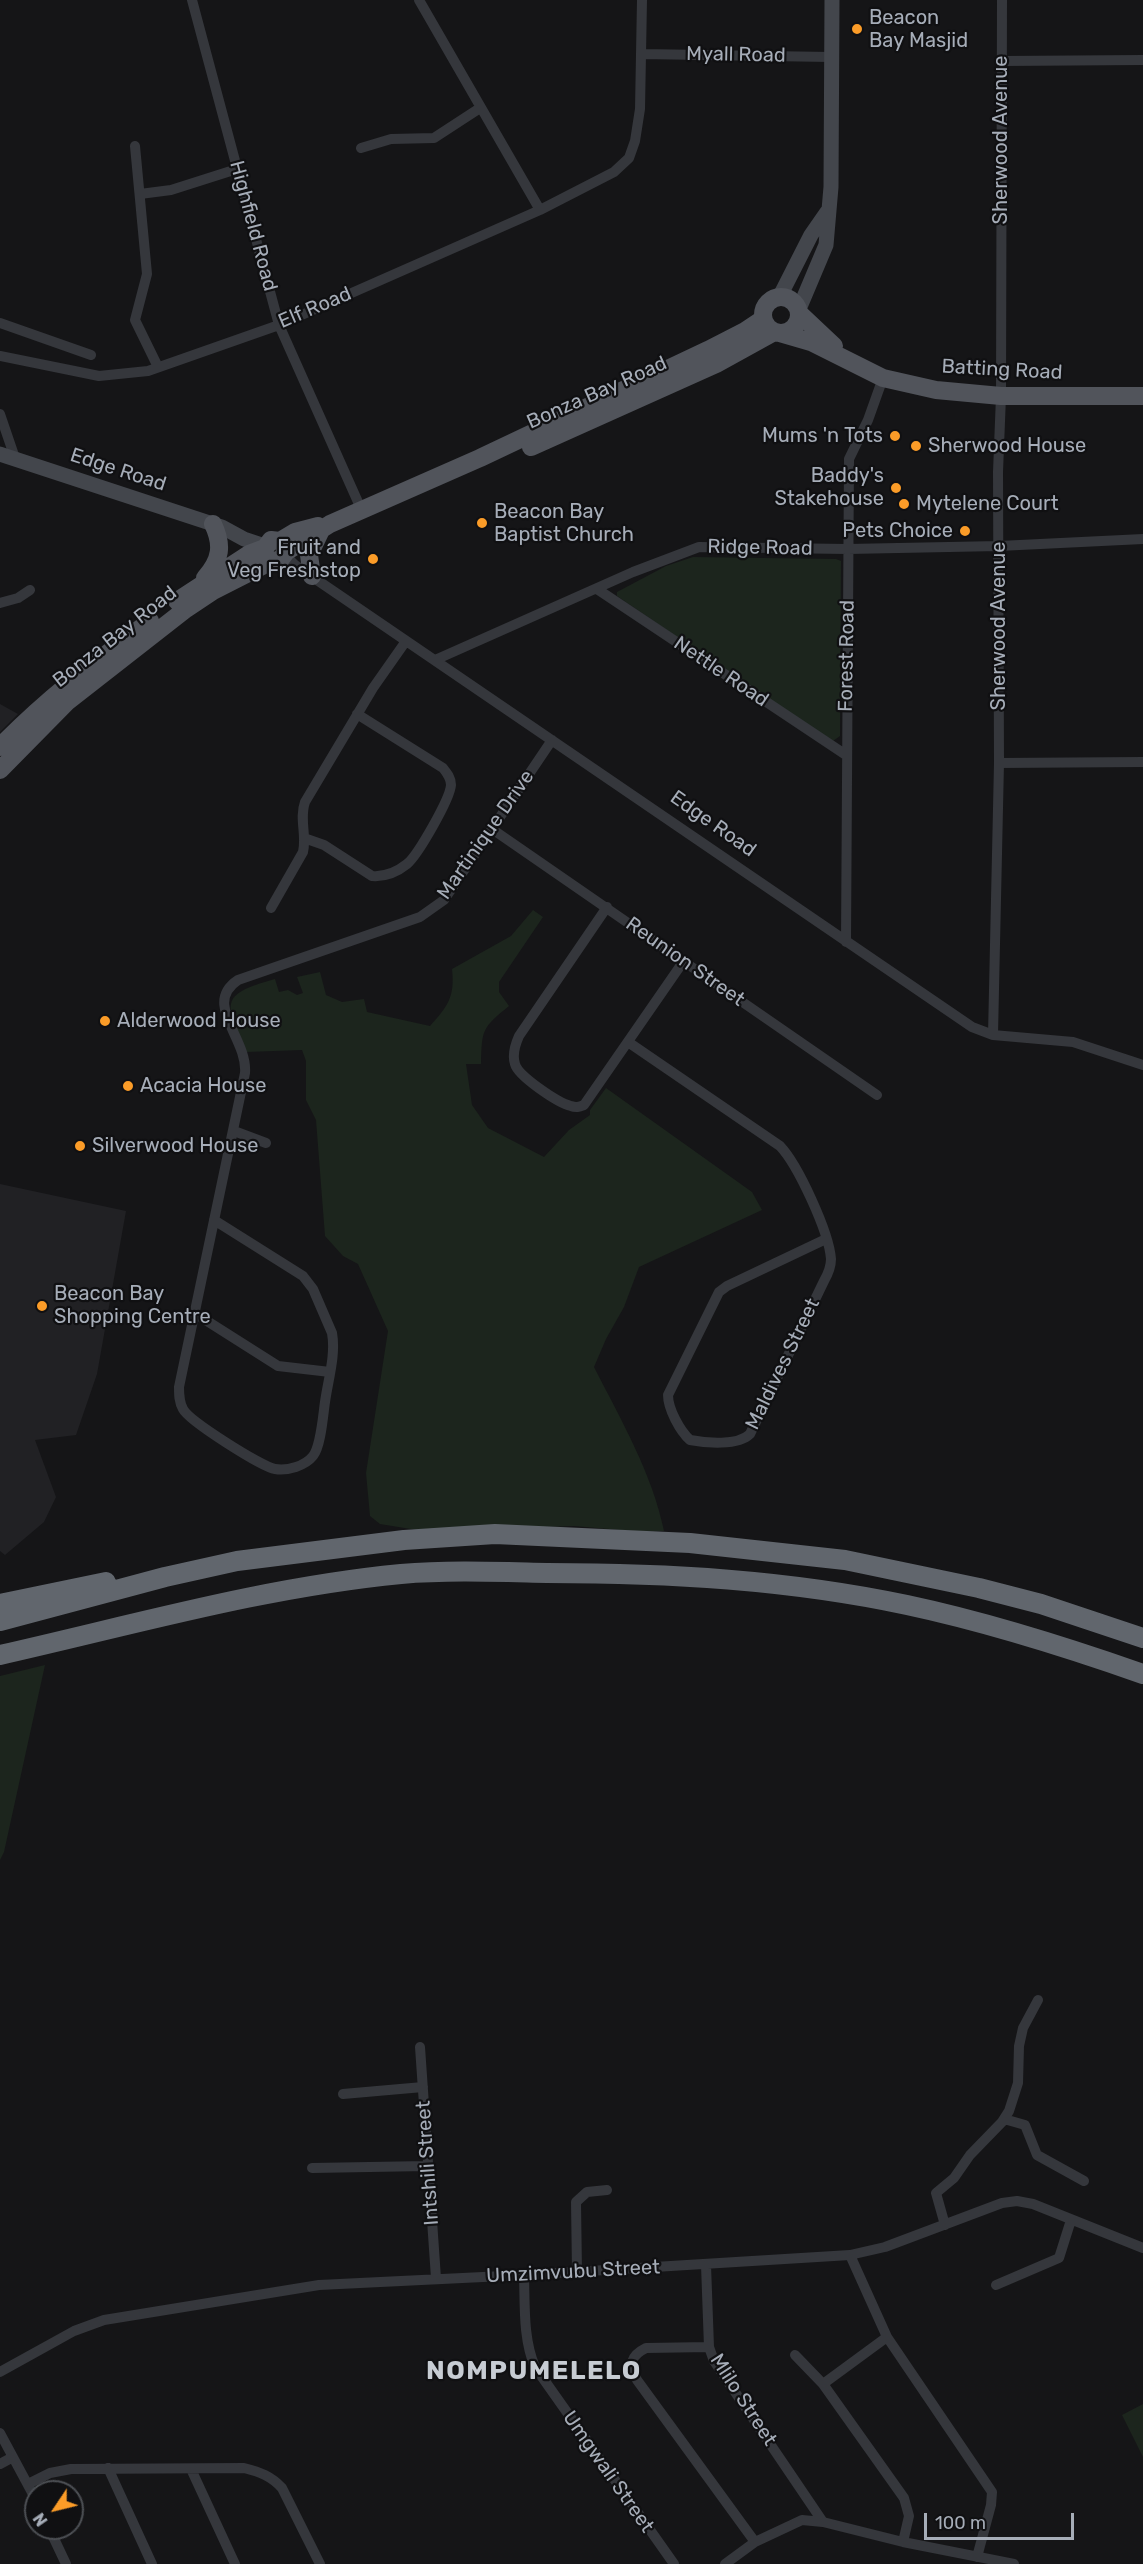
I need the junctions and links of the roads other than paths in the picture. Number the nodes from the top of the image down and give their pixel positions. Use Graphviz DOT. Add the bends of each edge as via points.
graph roads {
  1 [pos="192,0"];
  2 [pos="419,0"];
  3 [pos="642,0"];
  4 [pos="832,0"];
  5 [pos="1002,0"];
  6 [pos="641,54"];
  7 [pos="831,57"];
  8 [pos="1143,60"];
  9 [pos="1002,61"];
  10 [pos="480,108"];
  11 [pos="135,146"];
  12 [pos="361,148"];
  13 [pos="237,169"];
  14 [pos="140,194"];
  15 [pos="540,210"];
  16 [pos="827,212"];
  17 [pos="780,296"];
  18 [pos="799,311"];
  19 [pos="0,323"];
  20 [pos="279,325"];
  21 [pos="772,328"];
  22 [pos="91,355"];
  23 [pos="0,356"];
  24 [pos="158,367"];
  25 [pos="862,367"];
  26 [pos="883,378"];
  27 [pos="1000,396"];
  28 [pos="1143,396"];
  29 [pos="0,414"];
  30 [pos="0,454"];
  31 [pos="15,458"];
  32 [pos="362,511"];
  33 [pos="217,525"];
  34 [pos="326,527"];
  35 [pos="1143,539"];
  36 [pos="999,546"];
  37 [pos="275,549"];
  38 [pos="848,549"];
  39 [pos="312,576"];
  40 [pos="200,584"];
  41 [pos="597,589"];
  42 [pos="30,590"];
  43 [pos="0,603"];
  44 [pos="406,640"];
  45 [pos="435,660"];
  46 [pos="357,714"];
  47 [pos="552,740"];
  48 [pos="0,747"];
  49 [pos="846,755"];
  50 [pos="1143,762"];
  51 [pos="999,763"];
  52 [pos="0,770"];
  53 [pos="492,829"];
  54 [pos="304,838"];
  55 [pos="271,908"];
  56 [pos="607,908"];
  57 [pos="846,942"];
  58 [pos="683,962"];
  59 [pos="993,1035"];
  60 [pos="628,1042"];
  61 [pos="1143,1065"];
  62 [pos="877,1095"];
  63 [pos="234,1131"];
  64 [pos="266,1143"];
  65 [pos="214,1220"];
  66 [pos="826,1239"];
  67 [pos="196,1314"];
  68 [pos="330,1372"];
  69 [pos="165,1577"];
  70 [pos="0,1604"];
  71 [pos="0,1621"];
  72 [pos="1143,1638"];
  73 [pos="0,1655"];
  74 [pos="1143,1674"];
  75 [pos="1038,2000"];
  76 [pos="420,2047"];
  77 [pos="423,2087"];
  78 [pos="343,2094"];
  79 [pos="1004,2119"];
  80 [pos="427,2166"];
  81 [pos="312,2168"];
  82 [pos="1084,2181"];
  83 [pos="607,2190"];
  84 [pos="1071,2220"];
  85 [pos="945,2224"];
  86 [pos="1143,2248"];
  87 [pos="850,2255"];
  88 [pos="706,2265"];
  89 [pos="577,2272"];
  90 [pos="524,2275"];
  91 [pos="436,2278"];
  92 [pos="996,2285"];
  93 [pos="887,2337"];
  94 [pos="709,2347"];
  95 [pos="795,2355"];
  96 [pos="0,2372"];
  97 [pos="823,2384"];
  98 [pos="0,2433"];
  99 [pos="13,2457"];
  100 [pos="0,2464"];
  101 [pos="108,2468"];
  102 [pos="191,2469"];
  103 [pos="26,2480"];
  104 [pos="36,2480"];
  105 [pos="823,2522"];
  106 [pos="55,2540"];
  107 [pos="755,2542"];
  108 [pos="903,2542"];
  109 [pos="977,2557"];
  110 [pos="66,2564"];
  111 [pos="152,2564"];
  112 [pos="235,2564"];
  113 [pos="320,2564"];
  114 [pos="674,2564"];
  115 [pos="725,2564"];
  116 [pos="1014,2564"];
  1 -- 13 [label="street, Highfield Road"];
  2 -- 10 [label="street"];
  3 -- 6 [label="street"];
  4 -- 7 [label="street"];
  5 -- 9 [label="street, Sherwood Avenue"];
  6 -- 7 [label="street, Myall Road"];
  6 -- 15 [label="street, Elf Road" via="640,109 630,158 614,172"];
  7 -- 16 [label="street" via="831,187"];
  8 -- 9 [label="street"];
  9 -- 27 [label="street, Sherwood Avenue"];
  10 -- 12 [label="street" via="434,138 391,139"];
  10 -- 15 [label="street"];
  11 -- 14 [label="street"];
  13 -- 14 [label="street" via="171,190"];
  13 -- 20 [label="street, Highfield Road"];
  14 -- 24 [label="street" via="147,274 135,320"];
  15 -- 20 [label="street, Elf Road"];
  16 -- 17 [label="street"];
  16 -- 18 [label="street" via="826,245"];
  17 -- 18 [label="main road" via="791,299"];
  17 -- 21 [label="main road" via="764,306"];
  18 -- 21 [label="main road" via="799,320 792,330"];
  18 -- 25 [label="main road, Batting Road" via="826,340"];
  19 -- 22 [label="street"];
  20 -- 24 [label="street, Elf Road"];
  20 -- 32 [label="street, Highfield Road"];
  21 -- 25 [label="main road, Batting Road"];
  21 -- 32 [label="main road, Bonza Bay Road" via="727,341"];
  23 -- 24 [label="street, Elf Road" via="99,376"];
  25 -- 26 [label="main road, Batting Road"];
  26 -- 27 [label="main road, Batting Road" via="936,390"];
  26 -- 38 [label="street, Forest Road" via="849,459"];
  27 -- 28 [label="main road, Batting Road"];
  27 -- 36 [label="street, Sherwood Avenue"];
  29 -- 31 [label="street"];
  30 -- 31 [label="street, Edge Road"];
  31 -- 33 [label="street, Edge Road"];
  32 -- 34 [label="main road, Bonza Bay Road"];
  33 -- 37 [label="street, Edge Road"];
  33 -- 40 [label="main road" via="220,550 212,571"];
  34 -- 37 [label="main road, Bonza Bay Road" via="295,532"];
  34 -- 39 [label="main road" via="309,555"];
  35 -- 36 [label="street, Ridge Road"];
  36 -- 38 [label="street, Ridge Road"];
  36 -- 51 [label="street, Sherwood Avenue"];
  37 -- 39 [label="street, Edge Road"];
  37 -- 40 [label="main road, Bonza Bay Road" via="249,554"];
  37 -- 52 [label="main road, Bonza Bay Road" via="186,609 68,702"];
  38 -- 41 [label="street, Ridge Road" via="699,547"];
  38 -- 49 [label="street, Forest Road"];
  39 -- 44 [label="street, Edge Road"];
  40 -- 48 [label="main road, Bonza Bay Road" via="68,683"];
  41 -- 45 [label="street, Ridge Road"];
  41 -- 49 [label="street, Nettle Road"];
  42 -- 43 [label="street"];
  44 -- 45 [label="street, Edge Road"];
  44 -- 46 [label="street"];
  45 -- 47 [label="street, Edge Road"];
  46 -- 54 [label="street" via="305,802"];
  46 -- 54 [label="street" via="443,768 451,784 447,800 412,860 380,877"];
  47 -- 53 [label="street, Martinique Drive"];
  47 -- 57 [label="street, Edge Road"];
  49 -- 57 [label="street, Forest Road"];
  50 -- 51 [label="street"];
  51 -- 59 [label="street, Sherwood Avenue"];
  53 -- 56 [label="street, Reunion Street"];
  53 -- 63 [label="street, Martinique Drive" via="444,900 426,914 238,980 228,990 225,1014 246,1061"];
  54 -- 55 [label="street" via="300,859"];
  56 -- 58 [label="street, Reunion Street"];
  56 -- 60 [label="street" via="523,1029 516,1042 514,1061 520,1073 543,1090 564,1104 580,1107"];
  57 -- 59 [label="street, Edge Road" via="972,1027"];
  58 -- 60 [label="street"];
  58 -- 62 [label="street, Reunion Street"];
  59 -- 61 [label="street, Edge Road" via="1073,1042"];
  60 -- 66 [label="street, Maldives Street" via="780,1146 796,1168"];
  63 -- 64 [label="street"];
  63 -- 65 [label="street, Martinique Drive"];
  65 -- 67 [label="street, Martinique Drive"];
  65 -- 68 [label="street, Martinique Drive" via="309,1282 332,1333"];
  66 -- 66 [label="street, Maldives Street" via="831,1259 828,1272 750,1434 736,1441 690,1440 668,1395 719,1292"];
  67 -- 68 [label="street" via="278,1366"];
  67 -- 68 [label="street, Martinique Drive" via="179,1387 182,1409 267,1467 292,1468 314,1455"];
  69 -- 70 [label="highway" via="116,1580"];
  69 -- 71 [label="highway"];
  69 -- 72 [label="highway" via="249,1559 416,1539 495,1534 690,1543 845,1560 905,1571 1041,1604"];
  73 -- 74 [label="highway" via="236,1599 327,1584 403,1574 602,1573 721,1578 907,1605 1035,1638"];
  75 -- 79 [label="street" via="1023,2028 1018,2084"];
  76 -- 77 [label="street, Intshili Street"];
  77 -- 78 [label="street"];
  77 -- 80 [label="street, Intshili Street"];
  79 -- 82 [label="street" via="1028,2128 1039,2157"];
  79 -- 85 [label="street" via="954,2178 936,2193"];
  80 -- 81 [label="street"];
  80 -- 91 [label="street, Intshili Street"];
  83 -- 89 [label="street" via="587,2192 576,2202"];
  84 -- 85 [label="street, Umzimvubu Street" via="1017,2201"];
  84 -- 86 [label="street, Umzimvubu Street"];
  84 -- 92 [label="street" via="1059,2258"];
  85 -- 87 [label="street, Umzimvubu Street" via="885,2247"];
  87 -- 88 [label="street, Umzimvubu Street"];
  87 -- 93 [label="street"];
  88 -- 89 [label="street, Umzimvubu Street"];
  88 -- 94 [label="street, Mlilo Street"];
  89 -- 90 [label="street, Umzimvubu Street"];
  90 -- 91 [label="street, Umzimvubu Street"];
  90 -- 114 [label="street, Umgwali Street" via="526,2331 535,2367"];
  91 -- 96 [label="street, Umzimvubu Street" via="319,2285 104,2320 74,2331"];
  93 -- 97 [label="street"];
  93 -- 109 [label="street" via="992,2493"];
  94 -- 105 [label="street, Mlilo Street" via="714,2361"];
  94 -- 107 [label="street" via="646,2348 632,2360 631,2370"];
  95 -- 97 [label="street"];
  97 -- 108 [label="street" via="904,2498 909,2516"];
  98 -- 99 [label="street"];
  99 -- 100 [label="street"];
  99 -- 103 [label="street"];
  101 -- 102 [label="street"];
  101 -- 104 [label="street" via="71,2469"];
  101 -- 111 [label="street"];
  102 -- 112 [label="street"];
  102 -- 113 [label="street" via="244,2468 273,2478 282,2488"];
  105 -- 107 [label="street" via="802,2520"];
  105 -- 108 [label="street"];
  106 -- 110 [label="street"];
  107 -- 115 [label="street"];
  108 -- 109 [label="street"];
  109 -- 116 [label="street"];
}
